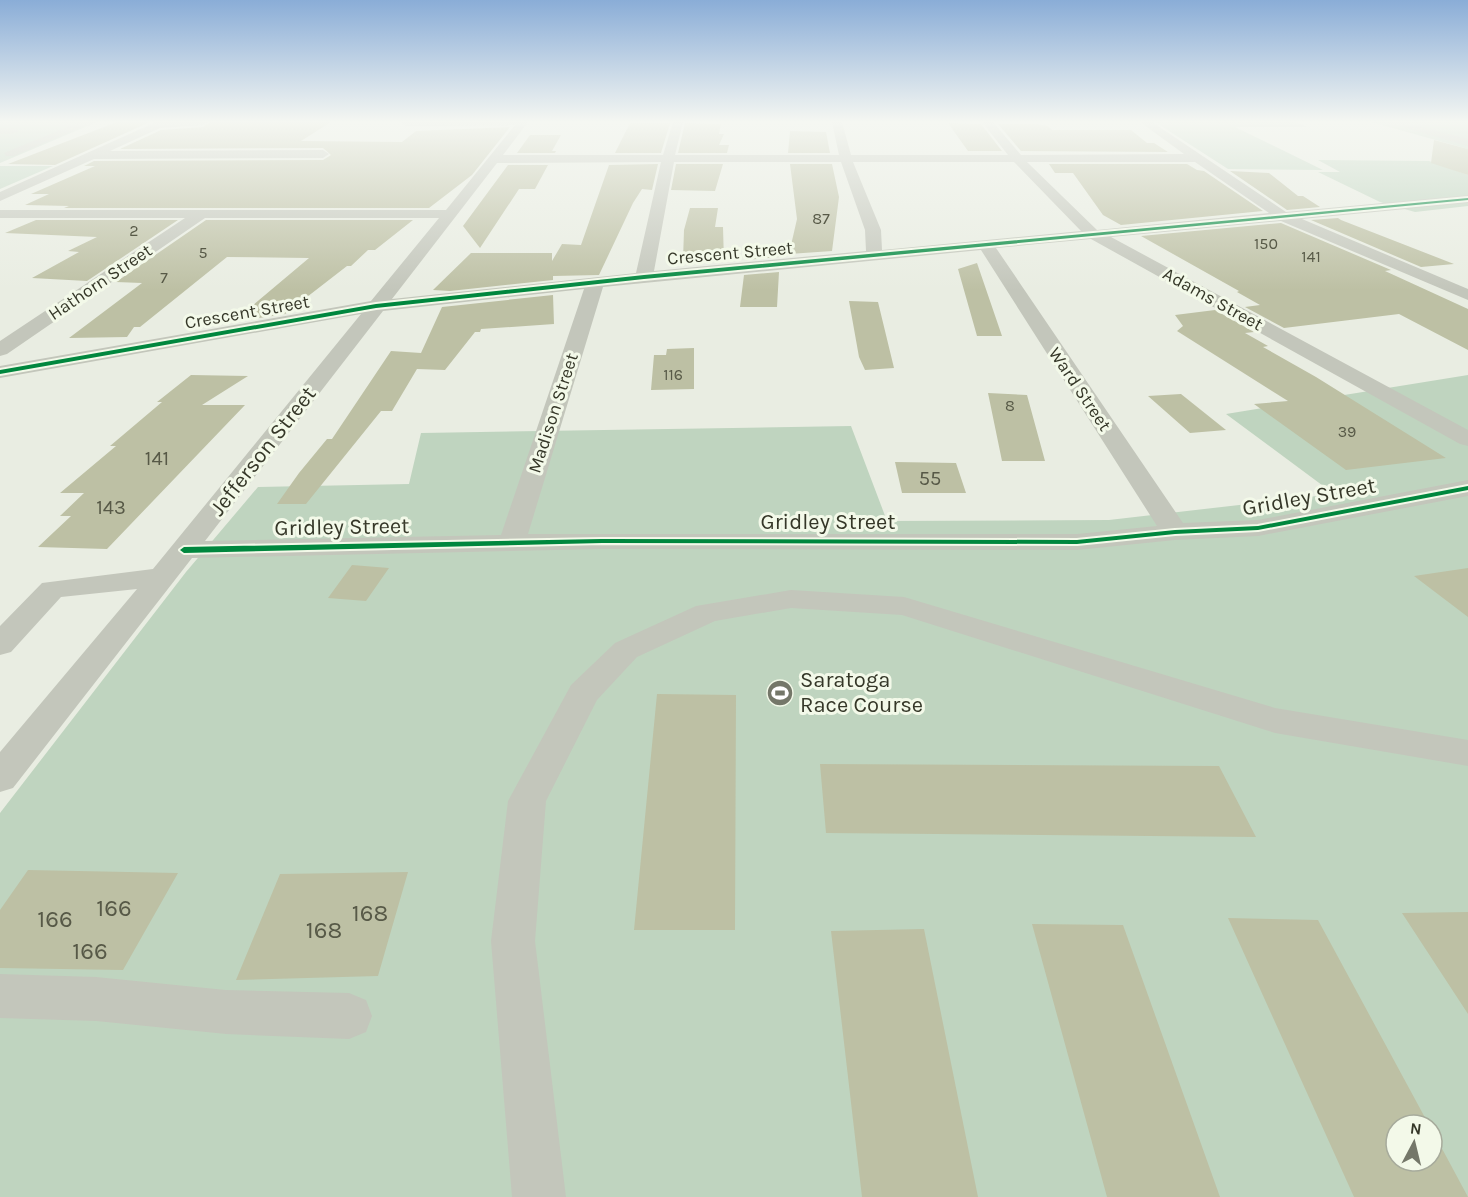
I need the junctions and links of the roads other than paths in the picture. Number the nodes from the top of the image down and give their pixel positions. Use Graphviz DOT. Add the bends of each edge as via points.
graph roads {
  1 [pos="43,178"];
  2 [pos="479,178"];
  3 [pos="664,178"];
  4 [pos="853,178"];
  5 [pos="1035,178"];
  6 [pos="1227,178"];
  7 [pos="0,197"];
  8 [pos="1468,199"];
  9 [pos="1448,201"];
  10 [pos="202,207"];
  11 [pos="1468,207"];
  12 [pos="450,213"];
  13 [pos="0,214"];
  14 [pos="1284,217"];
  15 [pos="1093,234"];
  16 [pos="986,245"];
  17 [pos="874,256"];
  18 [pos="644,278"];
  19 [pos="595,283"];
  20 [pos="1468,295"];
  21 [pos="376,306"];
  22 [pos="0,350"];
  23 [pos="0,372"];
  24 [pos="1468,439"];
  25 [pos="1468,488"];
  26 [pos="1175,532"];
  27 [pos="512,543"];
  28 [pos="184,550"];
  29 [pos="163,577"];
  30 [pos="0,645"];
  31 [pos="1468,753"];
  32 [pos="0,778"];
  33 [pos="0,996"];
  34 [pos="350,1016"];
  35 [pos="538,1197"];
  1 -- 7 [label="street"];
  2 -- 12 [label="street, Jefferson Street"];
  3 -- 18 [label="street"];
  4 -- 17 [label="street" via="873,230"];
  5 -- 15 [label="street, Adams Street"];
  6 -- 14 [label="street"];
  8 -- 9 [label="street, Crescent Street"];
  9 -- 11 [label="street"];
  9 -- 14 [label="street, Crescent Street"];
  10 -- 12 [label="street"];
  10 -- 13 [label="street" via="151,214"];
  10 -- 22 [label="street, Hathorn Street"];
  12 -- 21 [label="street, Jefferson Street"];
  14 -- 15 [label="street, Crescent Street"];
  14 -- 20 [label="street"];
  15 -- 16 [label="street, Crescent Street"];
  15 -- 24 [label="street, Adams Street"];
  16 -- 17 [label="street, Crescent Street"];
  16 -- 26 [label="street, Ward Street"];
  17 -- 18 [label="street, Crescent Street"];
  18 -- 19 [label="street, Crescent Street"];
  19 -- 21 [label="street, Crescent Street"];
  19 -- 27 [label="street, Madison Street"];
  21 -- 23 [label="street, Crescent Street"];
  21 -- 28 [label="street, Jefferson Street"];
  25 -- 26 [label="street, Gridley Street" via="1258,528"];
  26 -- 27 [label="street, Gridley Street" via="1077,542"];
  27 -- 28 [label="street, Gridley Street"];
  28 -- 29 [label="street, Jefferson Street"];
  29 -- 30 [label="street" via="52,589"];
  29 -- 32 [label="street, Jefferson Street"];
  31 -- 35 [label="street" via="1275,720 904,606 791,599 707,613 626,650 583,693 527,801 513,941"];
  33 -- 34 [label="street" via="96,999 226,1012"];
}
